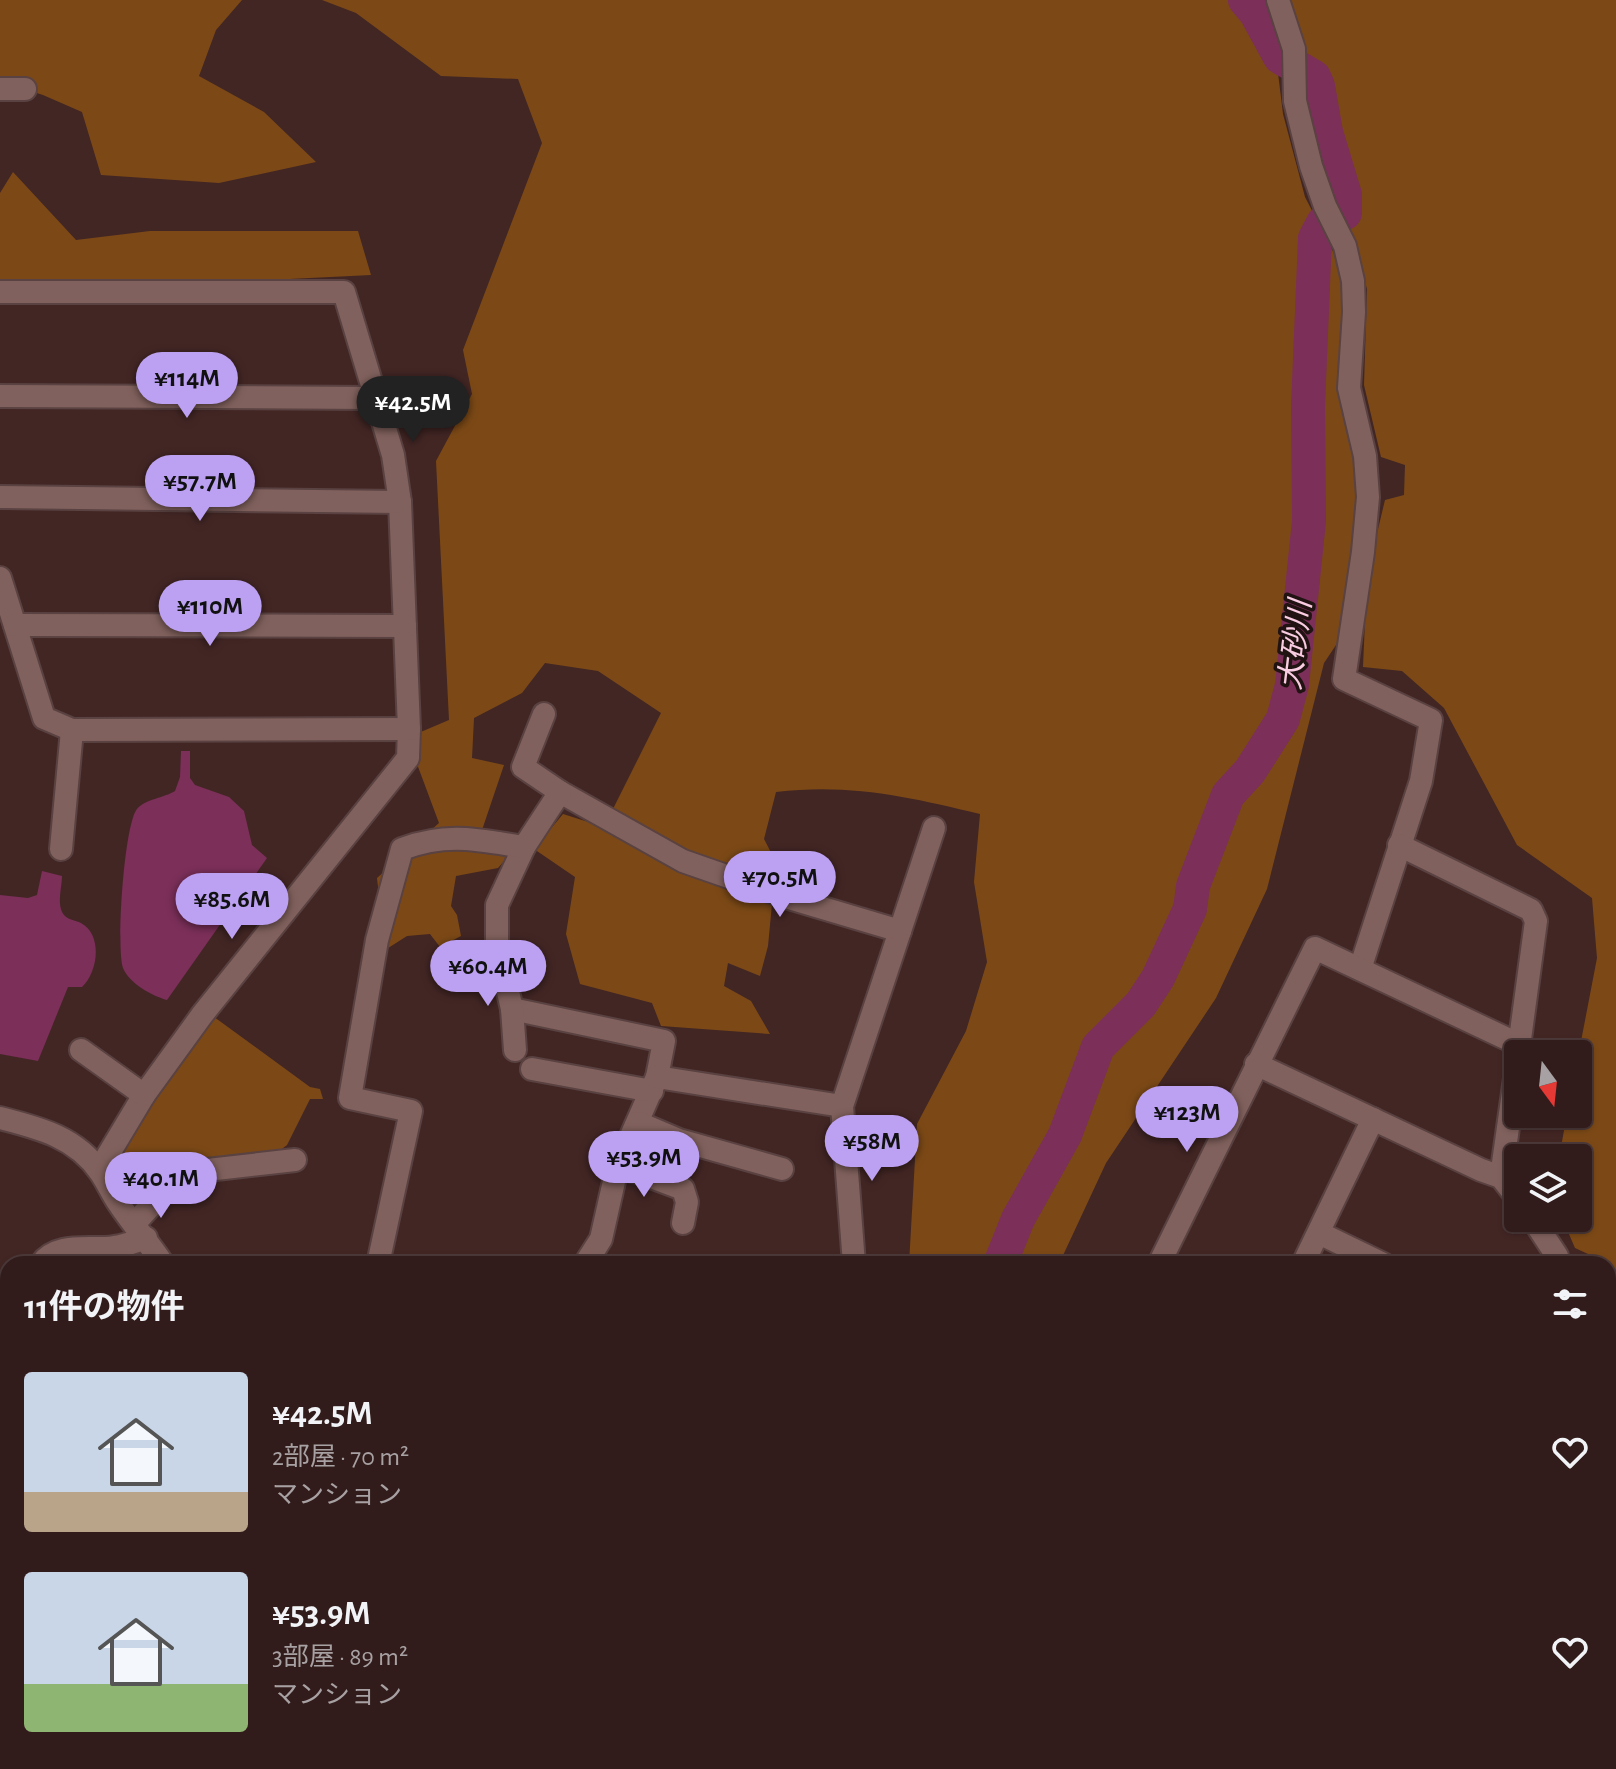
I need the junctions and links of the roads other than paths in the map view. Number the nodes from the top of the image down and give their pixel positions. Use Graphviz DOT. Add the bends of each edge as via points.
graph roads {
  1 [pos="1278,0"];
  2 [pos="0,89"];
  3 [pos="25,89"];
  4 [pos="0,292"];
  5 [pos="0,396"];
  6 [pos="375,398"];
  7 [pos="0,497"];
  8 [pos="400,502"];
  9 [pos="0,578"];
  10 [pos="15,625"];
  11 [pos="405,626"];
  12 [pos="544,714"];
  13 [pos="409,729"];
  14 [pos="72,730"];
  15 [pos="560,792"];
  16 [pos="934,828"];
  17 [pos="1399,845"];
  18 [pos="524,847"];
  19 [pos="61,849"];
  20 [pos="900,931"];
  21 [pos="1360,969"];
  22 [pos="512,1009"];
  23 [pos="1521,1040"];
  24 [pos="1504,1044"];
  25 [pos="81,1050"];
  26 [pos="515,1050"];
  27 [pos="1256,1064"];
  28 [pos="532,1069"];
  29 [pos="654,1084"];
  30 [pos="144,1095"];
  31 [pos="842,1106"];
  32 [pos="0,1118"];
  33 [pos="1373,1119"];
  34 [pos="639,1123"];
  35 [pos="1508,1128"];
  36 [pos="295,1160"];
  37 [pos="617,1168"];
  38 [pos="782,1169"];
  39 [pos="99,1170"];
  40 [pos="1501,1177"];
  41 [pos="1504,1181"];
  42 [pos="683,1223"];
  43 [pos="140,1231"];
  44 [pos="1541,1232"];
  45 [pos="1319,1233"];
  46 [pos="49,1256"];
  47 [pos="157,1256"];
  48 [pos="380,1256"];
  49 [pos="590,1256"];
  50 [pos="853,1256"];
  51 [pos="1163,1256"];
  52 [pos="1307,1256"];
  53 [pos="1366,1256"];
  54 [pos="1557,1256"];
  1 -- 17 [label="street" via="1294,49 1295,101 1311,166 1345,246 1353,281 1349,388 1365,456 1368,497 1344,679 1431,720 1421,781"];
  2 -- 3 [label="street"];
  4 -- 6 [label="street" via="344,292"];
  5 -- 6 [label="street"];
  6 -- 8 [label="street" via="393,455"];
  7 -- 8 [label="street"];
  8 -- 11 [label="street"];
  9 -- 10 [label="street"];
  10 -- 11 [label="street"];
  10 -- 14 [label="street" via="44,718"];
  11 -- 13 [label="street"];
  12 -- 15 [label="street" via="523,767"];
  13 -- 14 [label="street"];
  13 -- 30 [label="street" via="408,758"];
  14 -- 19 [label="street"];
  15 -- 18 [label="street"];
  15 -- 20 [label="street" via="683,861"];
  16 -- 20 [label="street"];
  17 -- 21 [label="street"];
  17 -- 23 [label="street" via="1531,910 1536,921"];
  18 -- 22 [label="street" via="497,905 497,945"];
  18 -- 48 [label="street" via="457,838 402,849 377,940 350,1098 411,1111"];
  20 -- 31 [label="street"];
  21 -- 24 [label="street"];
  21 -- 27 [label="street" via="1315,948"];
  22 -- 26 [label="street"];
  22 -- 29 [label="street" via="664,1041"];
  25 -- 30 [label="street"];
  27 -- 33 [label="street"];
  27 -- 51 [label="street"];
  28 -- 29 [label="street"];
  29 -- 31 [label="street"];
  29 -- 34 [label="street"];
  30 -- 39 [label="street"];
  31 -- 50 [label="street"];
  32 -- 39 [label="street" via="47,1130 72,1143"];
  33 -- 40 [label="street"];
  33 -- 45 [label="street"];
  34 -- 37 [label="street"];
  34 -- 38 [label="street"];
  35 -- 40 [label="street"];
  36 -- 43 [label="street" via="181,1173"];
  37 -- 42 [label="street" via="683,1189"];
  37 -- 49 [label="street" via="601,1239"];
  39 -- 43 [label="street"];
  40 -- 41 [label="street"];
  43 -- 46 [label="street" via="115,1247"];
  43 -- 47 [label="street"];
  44 -- 54 [label="street"];
  45 -- 52 [label="street"];
  45 -- 53 [label="street"];
}
